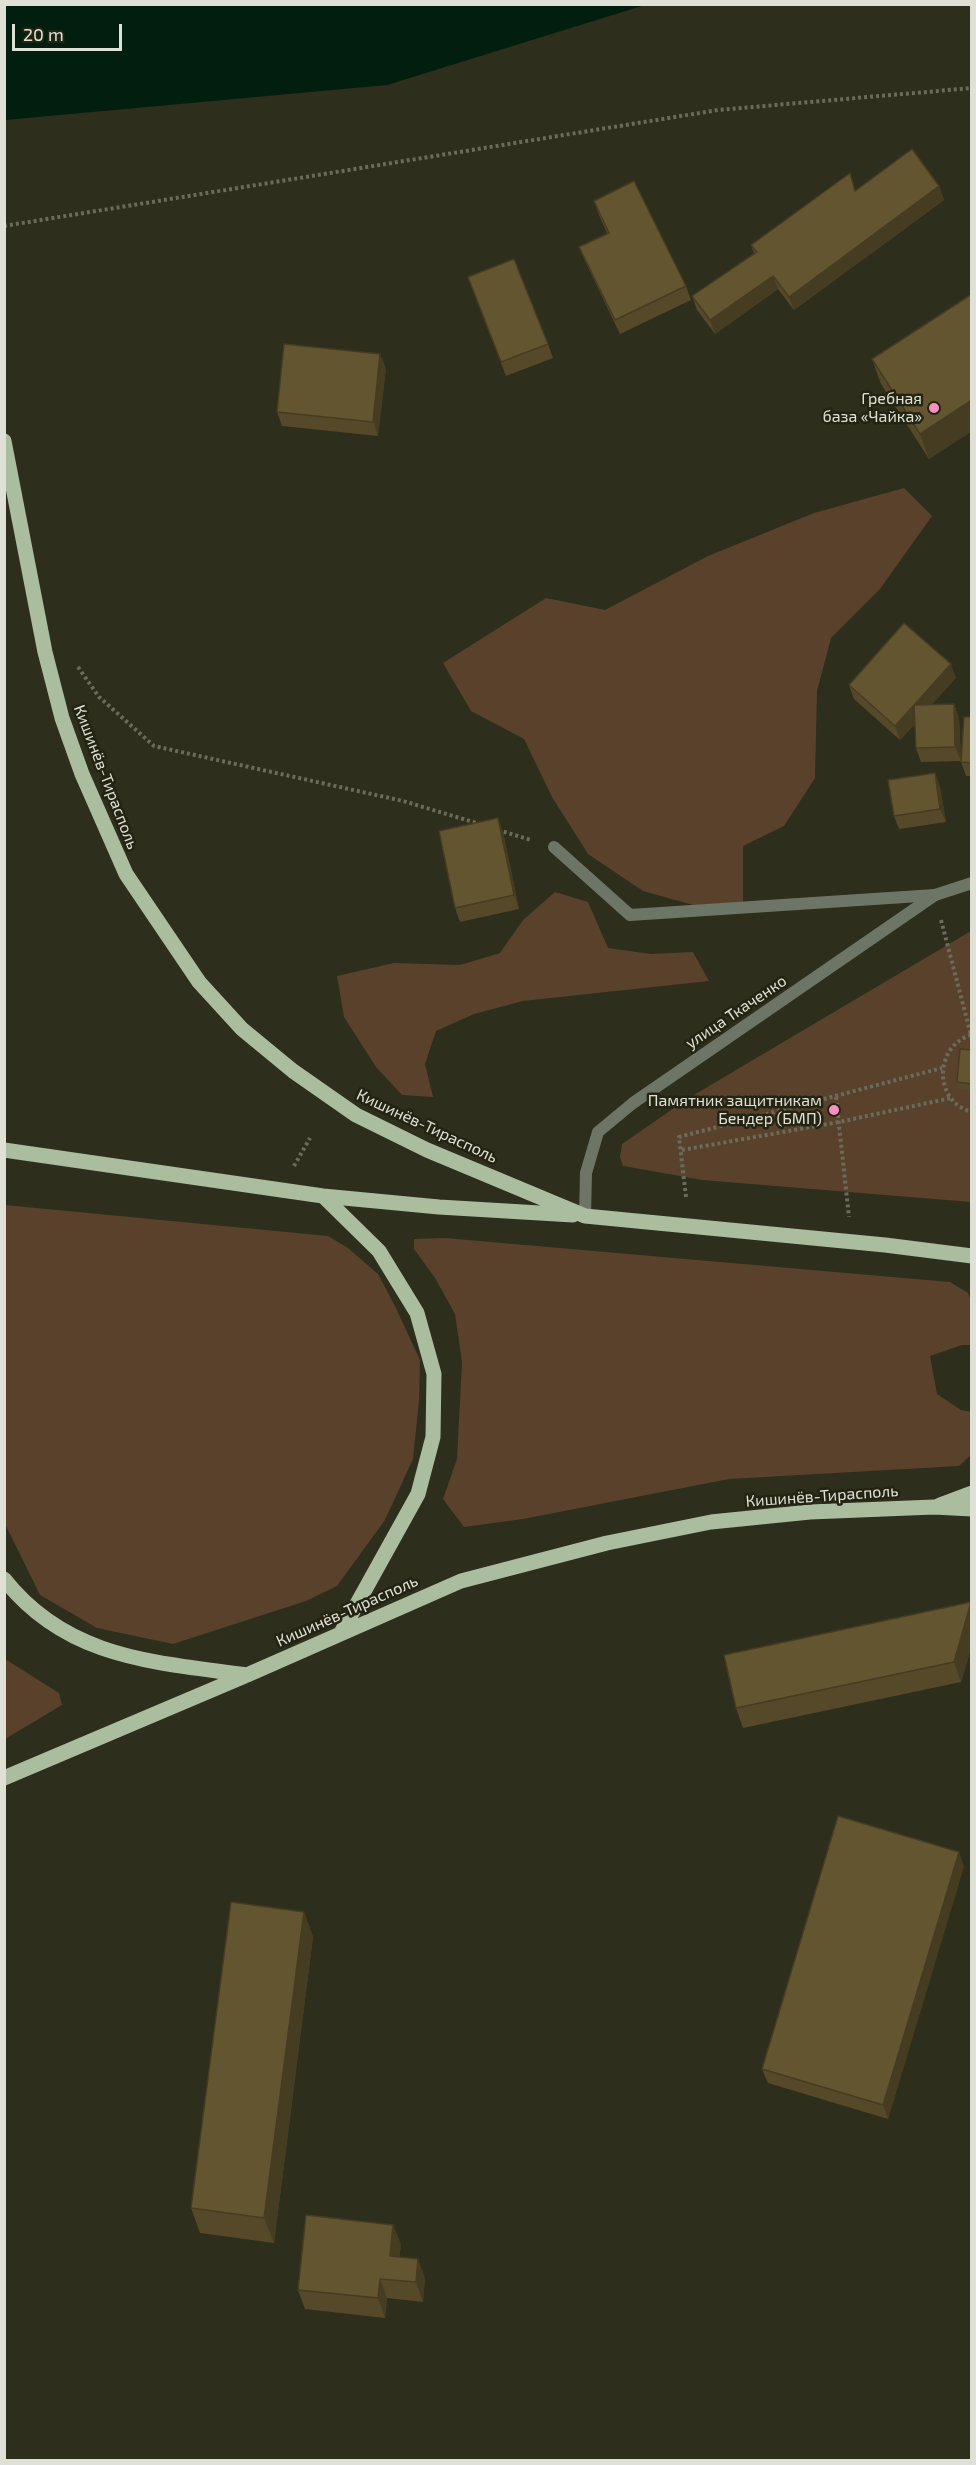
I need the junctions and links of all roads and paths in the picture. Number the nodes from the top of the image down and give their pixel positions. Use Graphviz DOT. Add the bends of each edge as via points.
graph roads {
  1 [pos="972,88"];
  2 [pos="4,226"];
  3 [pos="4,441"];
  4 [pos="72,658"];
  5 [pos="554,847"];
  6 [pos="972,883"];
  7 [pos="935,895"];
  8 [pos="971,1035"];
  9 [pos="942,1068"];
  10 [pos="836,1097"];
  11 [pos="951,1098"];
  12 [pos="972,1112"];
  13 [pos="839,1122"];
  14 [pos="310,1138"];
  15 [pos="4,1150"];
  16 [pos="682,1150"];
  17 [pos="294,1167"];
  18 [pos="323,1196"];
  19 [pos="686,1197"];
  20 [pos="585,1216"];
  21 [pos="852,1242"];
  22 [pos="972,1256"];
  23 [pos="972,1493"];
  24 [pos="934,1507"];
  25 [pos="972,1509"];
  26 [pos="4,1579"];
  27 [pos="342,1631"];
  28 [pos="247,1675"];
  29 [pos="4,1778"];
  1 -- 2 [label="path" via="718,110"];
  3 -- 20 [label="main road, Кишинёв-Тирасполь" via="45,652 82,774 126,874 199,982 242,1029 356,1115"];
  4 -- 5 [label="path" via="99,697 154,746 403,801"];
  5 -- 7 [label="street" via="630,915"];
  6 -- 7 [label="street, улица Ткаченко"];
  7 -- 8 [label="path"];
  7 -- 20 [label="street, улица Ткаченко" via="633,1103 598,1132 586,1173"];
  8 -- 9 [label="path" via="954,1045"];
  9 -- 10 [label="path"];
  9 -- 11 [label="path" via="942,1081"];
  10 -- 13 [label="path"];
  10 -- 16 [label="path" via="679,1137"];
  11 -- 12 [label="path"];
  11 -- 13 [label="path"];
  13 -- 16 [label="path"];
  13 -- 21 [label="path"];
  14 -- 17 [label="path"];
  15 -- 18 [label="main road"];
  16 -- 19 [label="path"];
  18 -- 20 [label="main road"];
  18 -- 27 [label="main road" via="379,1251 417,1313 434,1374 433,1437 418,1494"];
  20 -- 21 [label="main road, Кишинёв-Тирасполь"];
  21 -- 22 [label="main road, Кишинёв-Тирасполь"];
  23 -- 24 [label="main road"];
  24 -- 25 [label="main road"];
  24 -- 27 [label="main road, Кишинёв-Тирасполь" via="810,1512 711,1522 607,1543 461,1581"];
  26 -- 28 [label="main road" via="44,1619 95,1646 127,1657"];
  27 -- 28 [label="main road, Кишинёв-Тирасполь"];
  28 -- 29 [label="main road, Кишинёв-Тирасполь"];
}
